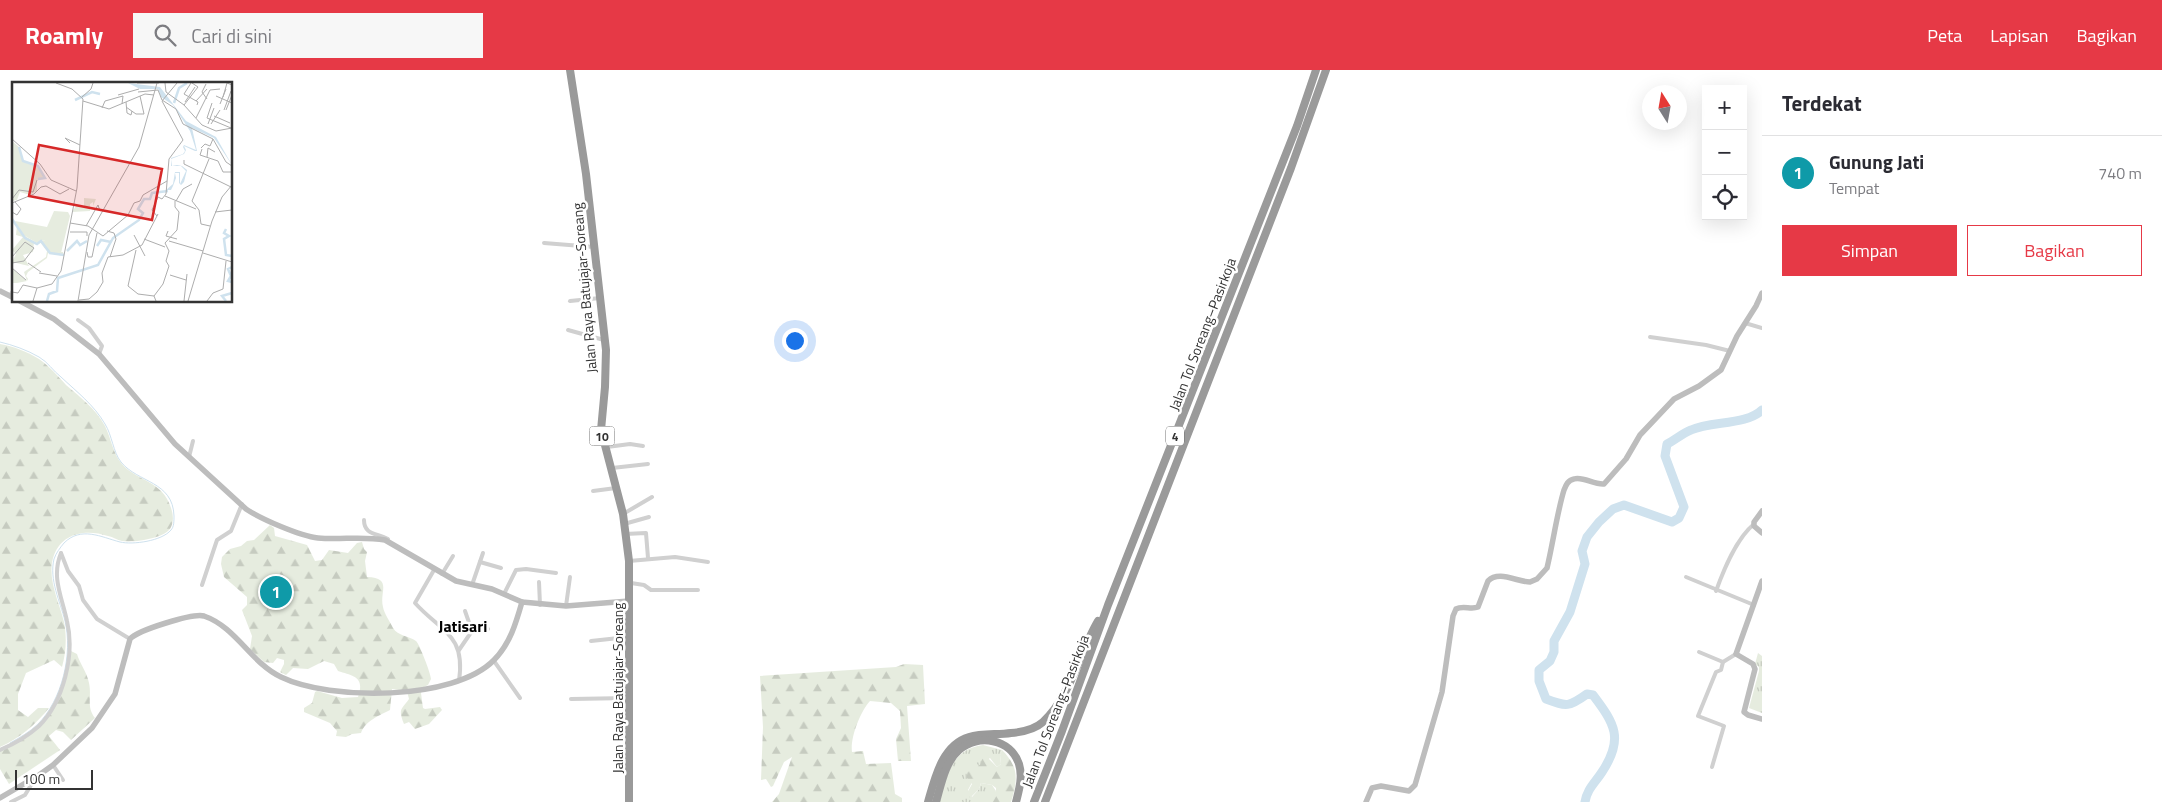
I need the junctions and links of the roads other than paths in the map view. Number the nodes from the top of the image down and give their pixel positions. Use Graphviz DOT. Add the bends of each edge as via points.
graph roads {
  1 [pos="570,70"];
  2 [pos="1316,70"];
  3 [pos="1326,70"];
  4 [pos="544,243"];
  5 [pos="595,247"];
  6 [pos="0,291"];
  7 [pos="1762,293"];
  8 [pos="12,297"];
  9 [pos="600,298"];
  10 [pos="570,300"];
  11 [pos="22,302"];
  12 [pos="78,320"];
  13 [pos="1745,323"];
  14 [pos="1762,328"];
  15 [pos="568,330"];
  16 [pos="1650,337"];
  17 [pos="604,340"];
  18 [pos="1730,351"];
  19 [pos="99,354"];
  20 [pos="193,441"];
  21 [pos="644,446"];
  22 [pos="604,447"];
  23 [pos="188,457"];
  24 [pos="648,464"];
  25 [pos="612,468"];
  26 [pos="617,488"];
  27 [pos="593,491"];
  28 [pos="652,497"];
  29 [pos="242,504"];
  30 [pos="1762,511"];
  31 [pos="623,514"];
  32 [pos="649,517"];
  33 [pos="364,520"];
  34 [pos="624,524"];
  35 [pos="1754,524"];
  36 [pos="1762,533"];
  37 [pos="626,534"];
  38 [pos="392,543"];
  39 [pos="483,553"];
  40 [pos="453,556"];
  41 [pos="648,558"];
  42 [pos="630,560"];
  43 [pos="480,562"];
  44 [pos="708,562"];
  45 [pos="501,568"];
  46 [pos="434,570"];
  47 [pos="556,573"];
  48 [pos="442,574"];
  49 [pos="570,577"];
  50 [pos="1686,577"];
  51 [pos="1762,581"];
  52 [pos="539,582"];
  53 [pos="631,583"];
  54 [pos="202,585"];
  55 [pos="472,585"];
  56 [pos="698,590"];
  57 [pos="1716,590"];
  58 [pos="504,594"];
  59 [pos="630,601"];
  60 [pos="522,602"];
  61 [pos="540,605"];
  62 [pos="1108,605"];
  63 [pos="1754,605"];
  64 [pos="566,606"];
  65 [pos="465,611"];
  66 [pos="488,628"];
  67 [pos="472,631"];
  68 [pos="625,637"];
  69 [pos="130,639"];
  70 [pos="591,641"];
  71 [pos="459,650"];
  72 [pos="1699,652"];
  73 [pos="1736,654"];
  74 [pos="494,661"];
  75 [pos="1723,662"];
  76 [pos="459,682"];
  77 [pos="520,698"];
  78 [pos="629,698"];
  79 [pos="571,699"];
  80 [pos="1762,718"];
  81 [pos="0,750"];
  82 [pos="53,765"];
  83 [pos="1712,767"];
  84 [pos="39,775"];
  85 [pos="63,780"];
  86 [pos="0,798"];
  87 [pos="12,802"];
  88 [pos="629,802"];
  89 [pos="928,802"];
  90 [pos="936,802"];
  91 [pos="1016,802"];
  92 [pos="1034,802"];
  93 [pos="1045,802"];
  94 [pos="1366,802"];
  1 -- 5 [label="highway, Jalan Raya Batujajar-Soreang / 10"];
  2 -- 62 [label="highway, Jalan Tol Soreang–Pasirkoja / 4" via="1287,152"];
  3 -- 93 [label="highway, Jalan Tol Soreang–Pasirkoja / 4" via="1281,196"];
  4 -- 5 [label="street"];
  5 -- 9 [label="highway, Jalan Raya Batujajar-Soreang / 10"];
  6 -- 8 [label="street"];
  7 -- 13 [label="street"];
  9 -- 10 [label="street"];
  9 -- 17 [label="highway, Jalan Raya Batujajar-Soreang / 10"];
  11 -- 19 [label="street" via="54,319"];
  12 -- 19 [label="street" via="100,342"];
  13 -- 14 [label="street"];
  13 -- 18 [label="street"];
  15 -- 17 [label="street"];
  16 -- 18 [label="street"];
  17 -- 22 [label="highway, Jalan Raya Batujajar-Soreang / 10" via="606,377 601,430"];
  18 -- 94 [label="street" via="1724,366 1712,377 1674,399 1640,435 1604,484 1577,478 1568,483 1543,574 1530,582 1500,576 1491,578 1478,607 1456,609 1442,692 1415,785 1407,792 1381,786 1372,788"];
  19 -- 23 [label="street"];
  20 -- 23 [label="street"];
  21 -- 22 [label="street"];
  22 -- 25 [label="highway, Jalan Raya Batujajar-Soreang / 10"];
  23 -- 29 [label="street"];
  24 -- 25 [label="street"];
  25 -- 26 [label="highway, Jalan Raya Batujajar-Soreang / 10"];
  26 -- 27 [label="street"];
  26 -- 31 [label="highway, Jalan Raya Batujajar-Soreang / 10"];
  28 -- 31 [label="street"];
  29 -- 38 [label="street" via="259,517 316,538 374,538"];
  29 -- 54 [label="street" via="231,531 217,540"];
  30 -- 35 [label="street"];
  31 -- 34 [label="highway, Jalan Raya Batujajar-Soreang / 10"];
  32 -- 34 [label="street"];
  33 -- 38 [label="street" via="369,533 385,537"];
  34 -- 37 [label="highway, Jalan Raya Batujajar-Soreang / 10"];
  35 -- 36 [label="street" via="1755,529"];
  35 -- 57 [label="street" via="1736,548"];
  37 -- 41 [label="street" via="646,533"];
  37 -- 42 [label="highway, Jalan Raya Batujajar-Soreang / 10"];
  38 -- 46 [label="street"];
  39 -- 43 [label="street"];
  40 -- 48 [label="street"];
  41 -- 42 [label="street"];
  41 -- 44 [label="street" via="675,557"];
  42 -- 53 [label="highway, Jalan Raya Batujajar-Soreang / 10"];
  43 -- 45 [label="street"];
  43 -- 55 [label="street"];
  46 -- 48 [label="street"];
  46 -- 71 [label="street" via="415,603 442,626"];
  47 -- 58 [label="street" via="516,570"];
  48 -- 55 [label="street"];
  49 -- 64 [label="street"];
  50 -- 57 [label="street"];
  51 -- 63 [label="street"];
  52 -- 61 [label="street"];
  53 -- 56 [label="street" via="644,584 651,590"];
  53 -- 59 [label="highway, Jalan Raya Batujajar-Soreang / 10"];
  55 -- 58 [label="street"];
  57 -- 63 [label="street"];
  58 -- 60 [label="street"];
  59 -- 64 [label="street"];
  59 -- 68 [label="highway, Jalan Raya Batujajar-Soreang / 10"];
  60 -- 61 [label="street"];
  60 -- 74 [label="street" via="510,637"];
  61 -- 64 [label="street"];
  62 -- 89 [label="highway" via="1064,693 1044,721 1024,732 970,737 955,744 941,764"];
  62 -- 92 [label="highway, Jalan Tol Soreang–Pasirkoja / 4"];
  63 -- 73 [label="street"];
  65 -- 67 [label="street"];
  66 -- 67 [label="street"];
  67 -- 71 [label="street"];
  68 -- 70 [label="street"];
  68 -- 78 [label="highway, Jalan Raya Batujajar-Soreang / 10"];
  69 -- 76 [label="street" via="147,628 202,616 228,632 265,668 300,683 353,694 420,690"];
  69 -- 81 [label="street" via="96,619 82,600 79,586 61,554 56,576 69,634 63,684 52,709 39,726"];
  69 -- 82 [label="street" via="112,701 92,728"];
  71 -- 76 [label="street"];
  72 -- 75 [label="street"];
  73 -- 75 [label="street"];
  73 -- 80 [label="street" via="1755,667 1744,712"];
  74 -- 76 [label="street"];
  74 -- 77 [label="street"];
  75 -- 83 [label="street" via="1698,716 1724,726"];
  78 -- 79 [label="street"];
  78 -- 88 [label="highway, Jalan Raya Batujajar-Soreang / 10"];
  82 -- 84 [label="street"];
  82 -- 85 [label="street"];
  84 -- 86 [label="street"];
  84 -- 87 [label="street" via="26,795"];
  90 -- 91 [label="highway" via="955,754 970,743 983,740 1006,746 1016,757 1021,781"];
}
